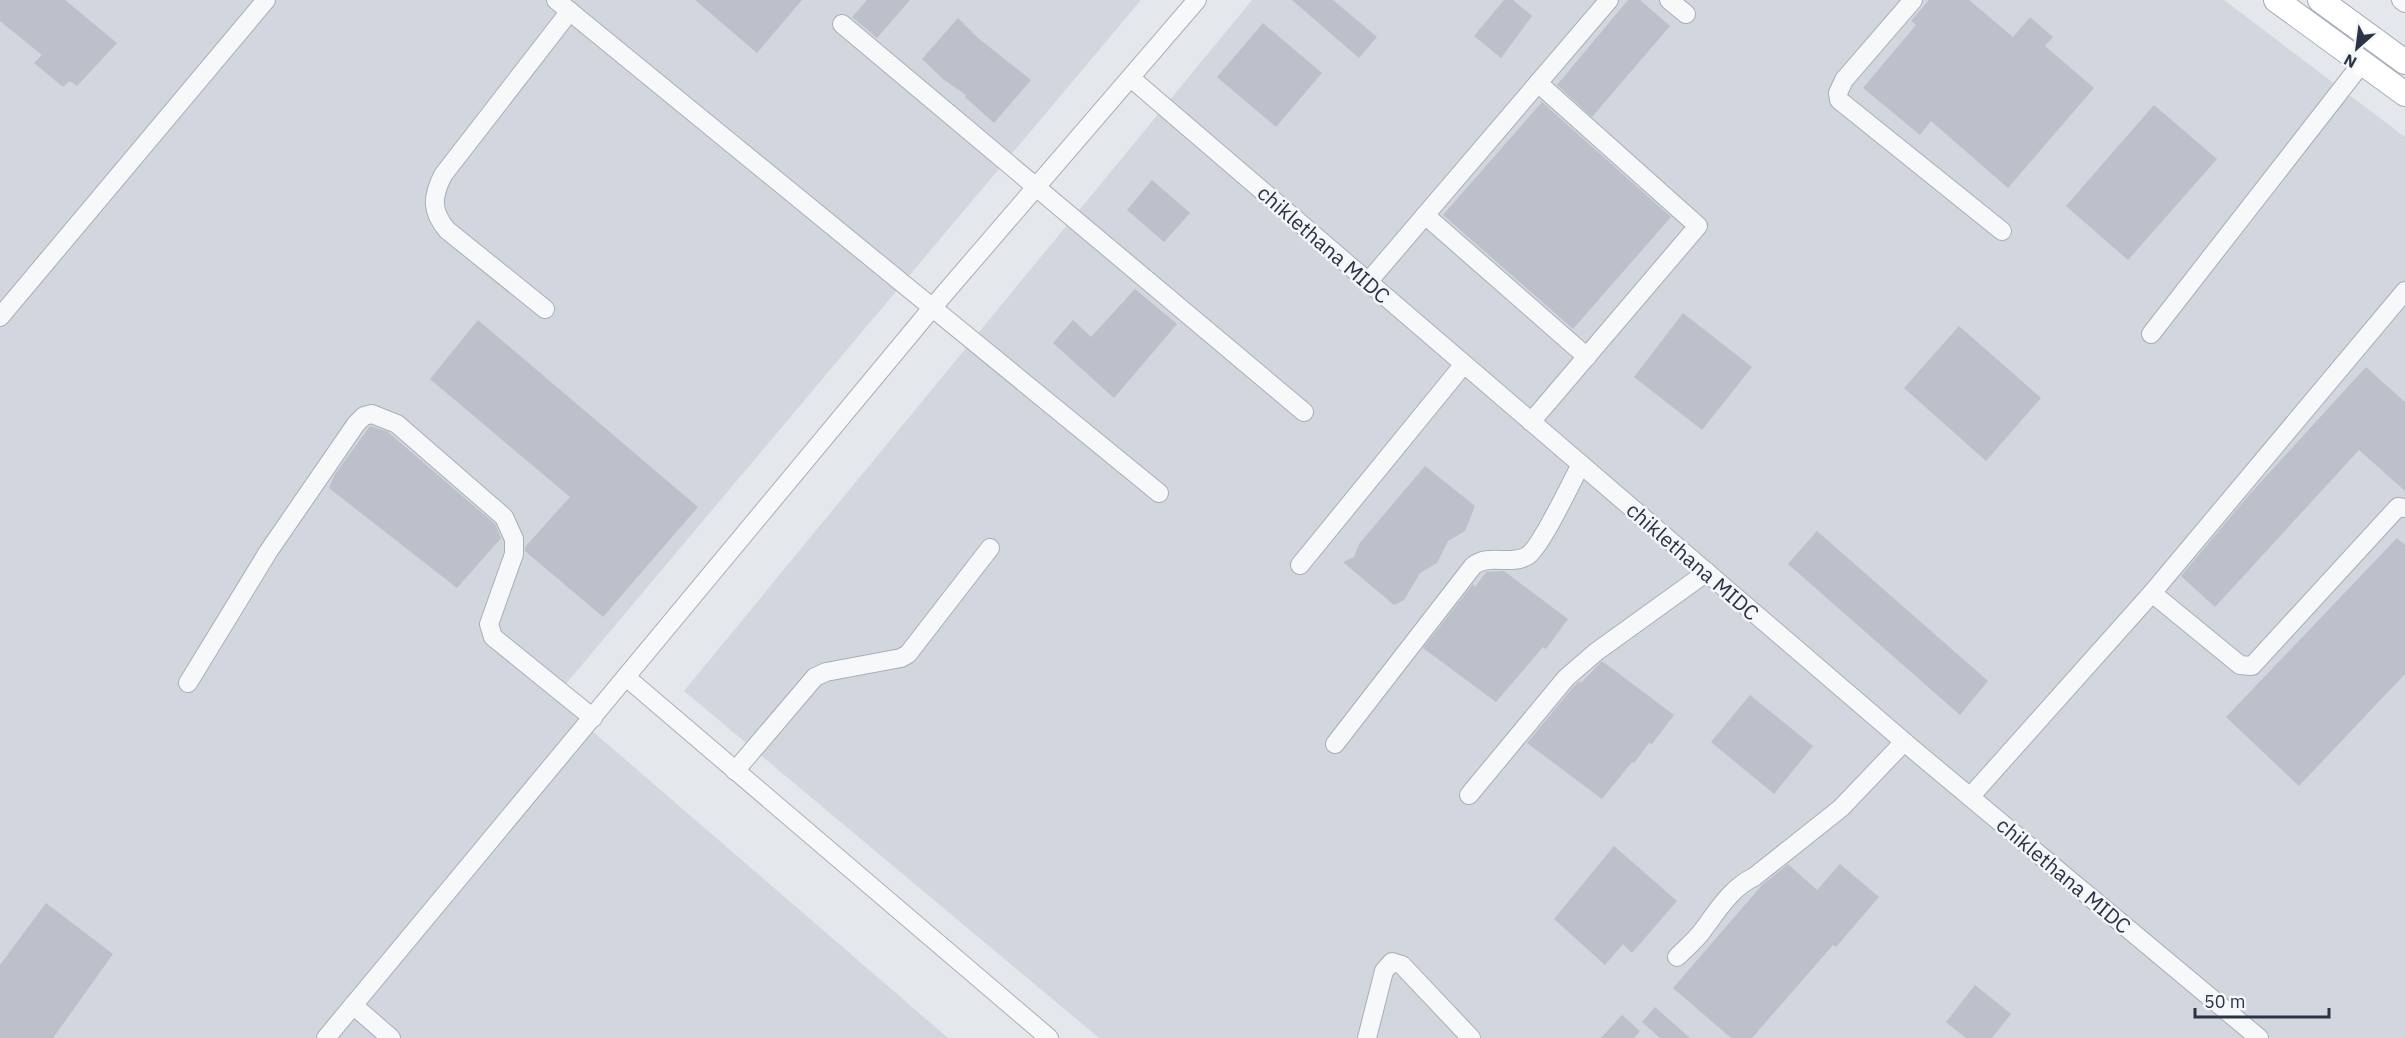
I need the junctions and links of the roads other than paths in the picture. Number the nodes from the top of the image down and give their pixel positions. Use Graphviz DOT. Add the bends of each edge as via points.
graph roads {
  1 [pos="266,0"];
  2 [pos="1197,0"];
  3 [pos="1609,0"];
  4 [pos="1669,0"];
  5 [pos="1913,0"];
  6 [pos="2276,0"];
  7 [pos="2320,0"];
  8 [pos="2401,0"];
  9 [pos="2405,3"];
  10 [pos="563,6"];
  11 [pos="1686,14"];
  12 [pos="842,24"];
  13 [pos="2405,62"];
  14 [pos="2362,63"];
  15 [pos="1132,79"];
  16 [pos="1538,83"];
  17 [pos="2405,94"];
  18 [pos="1038,185"];
  19 [pos="1425,215"];
  20 [pos="2002,231"];
  21 [pos="1368,282"];
  22 [pos="2405,291"];
  23 [pos="932,308"];
  24 [pos="545,309"];
  25 [pos="0,316"];
  26 [pos="2151,334"];
  27 [pos="1587,357"];
  28 [pos="1464,364"];
  29 [pos="1304,412"];
  30 [pos="1531,422"];
  31 [pos="1581,464"];
  32 [pos="1159,493"];
  33 [pos="2405,508"];
  34 [pos="990,548"];
  35 [pos="1300,565"];
  36 [pos="1707,572"];
  37 [pos="2152,593"];
  38 [pos="626,677"];
  39 [pos="188,683"];
  40 [pos="593,718"];
  41 [pos="1904,742"];
  42 [pos="1335,744"];
  43 [pos="735,771"];
  44 [pos="1469,795"];
  45 [pos="1971,797"];
  46 [pos="1677,957"];
  47 [pos="353,1005"];
  48 [pos="326,1038"];
  49 [pos="391,1038"];
  50 [pos="1049,1038"];
  51 [pos="1367,1038"];
  52 [pos="1471,1038"];
  53 [pos="2259,1038"];
  1 -- 25 [label="street"];
  2 -- 15 [label="street"];
  3 -- 16 [label="street"];
  4 -- 11 [label="street"];
  5 -- 20 [label="street" via="1844,80 1839,100"];
  6 -- 14 [label="main road"];
  7 -- 13 [label="main road"];
  8 -- 9 [label="street"];
  10 -- 23 [label="street"];
  10 -- 24 [label="street" via="443,175 435,190 433,207 447,230"];
  12 -- 18 [label="street"];
  14 -- 17 [label="main road"];
  14 -- 26 [label="street"];
  15 -- 18 [label="street"];
  15 -- 21 [label="street, chiklethana MIDC"];
  16 -- 19 [label="street"];
  16 -- 27 [label="street" via="1698,226"];
  18 -- 23 [label="street"];
  18 -- 29 [label="street"];
  19 -- 21 [label="street"];
  19 -- 27 [label="street"];
  21 -- 28 [label="street, chiklethana MIDC"];
  22 -- 37 [label="street"];
  23 -- 32 [label="street"];
  23 -- 38 [label="street"];
  27 -- 30 [label="street"];
  28 -- 30 [label="street, chiklethana MIDC"];
  28 -- 35 [label="street"];
  30 -- 31 [label="street, chiklethana MIDC"];
  31 -- 36 [label="street, chiklethana MIDC"];
  31 -- 42 [label="street" via="1533,551 1519,559 1482,560 1473,566"];
  33 -- 37 [label="street" via="2398,507 2252,666 2240,665"];
  34 -- 43 [label="street" via="908,654 815,677"];
  36 -- 41 [label="street, chiklethana MIDC"];
  36 -- 44 [label="street" via="1566,678"];
  37 -- 45 [label="street"];
  38 -- 40 [label="street"];
  38 -- 43 [label="street"];
  39 -- 40 [label="street" via="288,523 356,424 372,414 397,424 504,517 514,539 514,554 489,624 490,631"];
  40 -- 47 [label="street"];
  41 -- 45 [label="street, chiklethana MIDC"];
  41 -- 46 [label="street" via="1841,808 1745,881 1715,910 1702,932"];
  43 -- 50 [label="street"];
  45 -- 53 [label="street, chiklethana MIDC"];
  47 -- 48 [label="street"];
  47 -- 49 [label="street"];
  51 -- 52 [label="street" via="1385,967 1392,962 1402,965"];
}
